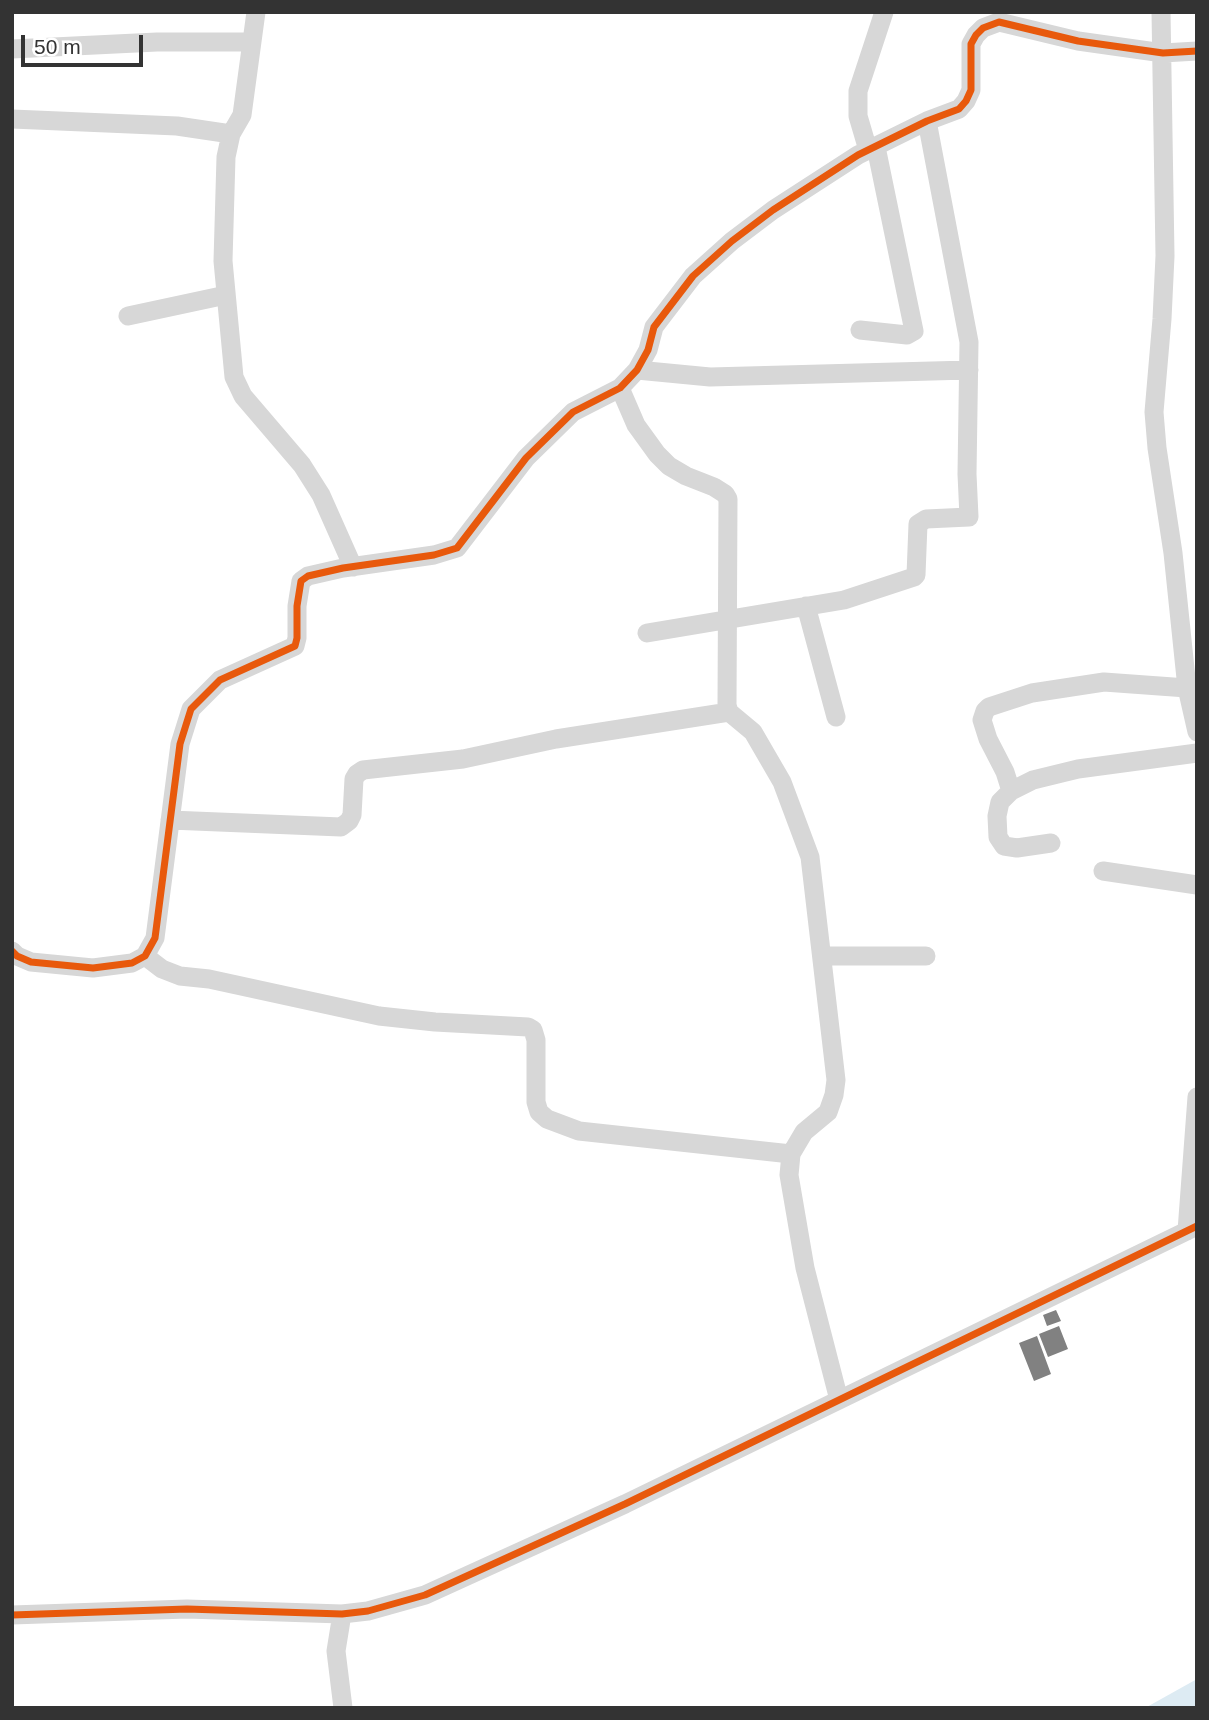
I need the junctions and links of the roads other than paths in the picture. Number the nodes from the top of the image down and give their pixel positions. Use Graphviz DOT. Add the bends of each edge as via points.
graph roads {
  1 [pos="256,12"];
  2 [pos="884,12"];
  3 [pos="1161,12"];
  4 [pos="252,42"];
  5 [pos="12,49"];
  6 [pos="1197,51"];
  7 [pos="1163,53"];
  8 [pos="12,119"];
  9 [pos="927,121"];
  10 [pos="231,134"];
  11 [pos="872,148"];
  12 [pos="226,295"];
  13 [pos="128,316"];
  14 [pos="860,330"];
  15 [pos="637,370"];
  16 [pos="969,370"];
  17 [pos="620,388"];
  18 [pos="353,567"];
  19 [pos="806,606"];
  20 [pos="727,620"];
  21 [pos="647,633"];
  22 [pos="1187,688"];
  23 [pos="729,712"];
  24 [pos="835,717"];
  25 [pos="1197,733"];
  26 [pos="1197,753"];
  27 [pos="1011,791"];
  28 [pos="170,820"];
  29 [pos="1051,843"];
  30 [pos="1103,871"];
  31 [pos="1197,885"];
  32 [pos="12,951"];
  33 [pos="145,956"];
  34 [pos="822,956"];
  35 [pos="926,956"];
  36 [pos="1197,1097"];
  37 [pos="792,1154"];
  38 [pos="1192,1228"];
  39 [pos="838,1400"];
  40 [pos="342,1614"];
  41 [pos="12,1615"];
  42 [pos="343,1708"];
  1 -- 4 [label="street"];
  2 -- 11 [label="street" via="858,91 858,116"];
  3 -- 7 [label="street"];
  4 -- 5 [label="street"];
  4 -- 10 [label="street" via="242,115"];
  6 -- 7 [label="street"];
  7 -- 9 [label="street" via="990,24 971,44 971,90 966,102"];
  7 -- 22 [label="street" via="1165,256 1154,412"];
  8 -- 10 [label="street" via="177,126"];
  9 -- 11 [label="street"];
  9 -- 16 [label="street" via="969,342"];
  10 -- 12 [label="street" via="226,157"];
  11 -- 14 [label="street" via="914,331 907,335"];
  11 -- 15 [label="street" via="773,210 693,276 654,327"];
  12 -- 13 [label="street"];
  12 -- 18 [label="street" via="234,377 243,396 302,464"];
  15 -- 16 [label="street" via="710,376"];
  15 -- 17 [label="street"];
  16 -- 19 [label="street" via="970,517 926,519 918,524 914,577 844,600"];
  17 -- 18 [label="street" via="573,412 526,458 457,548"];
  17 -- 20 [label="street" via="636,425 657,454 728,499"];
  18 -- 28 [label="street" via="301,581 295,646 220,680 191,709 180,744"];
  19 -- 20 [label="street"];
  19 -- 24 [label="street"];
  20 -- 21 [label="street"];
  20 -- 23 [label="street"];
  22 -- 25 [label="street"];
  22 -- 27 [label="street" via="1104,682 1032,693 989,707 982,720"];
  23 -- 28 [label="street" via="556,739 463,759 363,770 354,779 352,815 341,827"];
  23 -- 34 [label="street" via="753,732 782,782 810,857"];
  26 -- 27 [label="street" via="1078,769 1033,780"];
  27 -- 29 [label="street" via="1000,802 997,816 998,837 1004,846"];
  28 -- 33 [label="street" via="155,939"];
  30 -- 31 [label="street"];
  32 -- 33 [label="street" via="31,962 93,968"];
  33 -- 37 [label="street" via="180,976 379,1016 528,1027 536,1040 536,1102 547,1119 579,1131"];
  34 -- 35 [label="street"];
  34 -- 37 [label="street" via="834,1095 828,1112 804,1132"];
  36 -- 38 [label="street"];
  37 -- 39 [label="street" via="789,1175 805,1268"];
  38 -- 39 [label="street"];
  39 -- 40 [label="street" via="456,1582 395,1605"];
  40 -- 41 [label="street" via="187,1609"];
  40 -- 42 [label="street" via="336,1651"];
}
